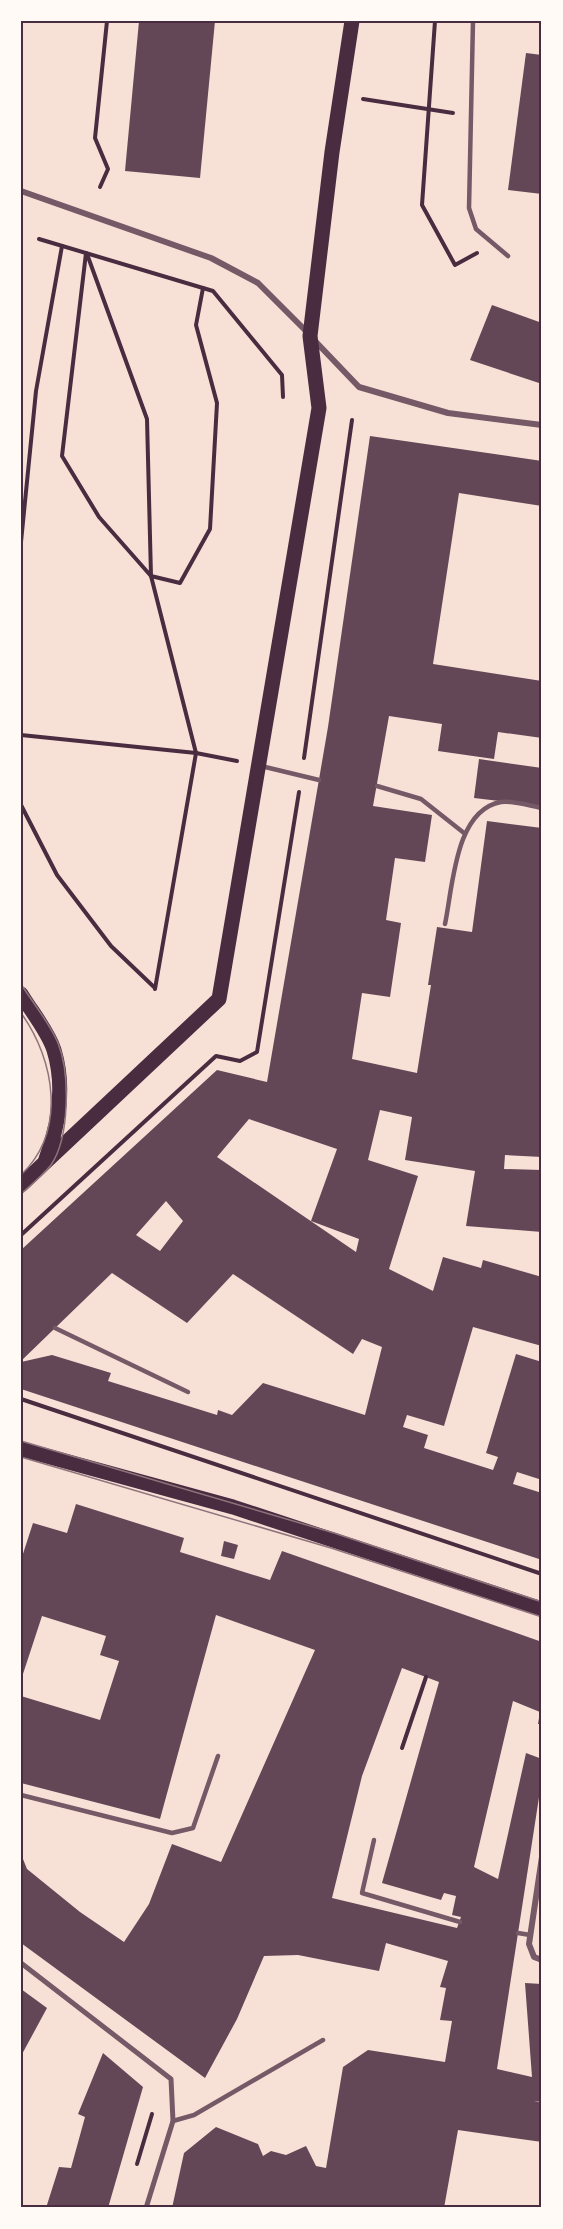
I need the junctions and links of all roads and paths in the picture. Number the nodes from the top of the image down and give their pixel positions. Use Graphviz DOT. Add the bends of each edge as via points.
graph roads {
  1 [pos="107,21"];
  2 [pos="352,21"];
  3 [pos="435,21"];
  4 [pos="473,21"];
  5 [pos="352,97"];
  6 [pos="428,109"];
  7 [pos="469,115"];
  8 [pos="100,187"];
  9 [pos="21,191"];
  10 [pos="39,239"];
  11 [pos="494,244"];
  12 [pos="62,246"];
  13 [pos="86,253"];
  14 [pos="508,256"];
  15 [pos="203,288"];
  16 [pos="310,336"];
  17 [pos="283,397"];
  18 [pos="352,420"];
  19 [pos="542,425"];
  20 [pos="21,542"];
  21 [pos="152,576"];
  22 [pos="21,735"];
  23 [pos="196,753"];
  24 [pos="259,765"];
  25 [pos="302,777"];
  26 [pos="319,780"];
  27 [pos="377,786"];
  28 [pos="21,805"];
  29 [pos="542,808"];
  30 [pos="464,833"];
  31 [pos="445,924"];
  32 [pos="21,994"];
  33 [pos="44,1164"];
  34 [pos="21,1185"];
  35 [pos="21,1235"];
  36 [pos="55,1328"];
  37 [pos="188,1392"];
  38 [pos="21,1398"];
  39 [pos="21,1449"];
  40 [pos="542,1574"];
  41 [pos="542,1609"];
  42 [pos="426,1677"];
  43 [pos="402,1748"];
  44 [pos="218,1756"];
  45 [pos="21,1795"];
  46 [pos="374,1840"];
  47 [pos="542,1857"];
  48 [pos="460,1922"];
  49 [pos="518,1933"];
  50 [pos="530,1935"];
  51 [pos="542,1960"];
  52 [pos="21,1963"];
  53 [pos="323,2040"];
  54 [pos="155,2104"];
  55 [pos="173,2121"];
  56 [pos="136,2167"];
  57 [pos="146,2208"];
  1 -- 8 [label="path" via="95,138 108,169"];
  2 -- 16 [label="main road"];
  3 -- 6 [label="path"];
  4 -- 7 [label="lane"];
  5 -- 6 [label="path"];
  6 -- 7 [label="path"];
  6 -- 11 [label="path" via="422,205 454,265"];
  7 -- 11 [label="lane" via="469,208 476,229"];
  9 -- 16 [label="street" via="211,258 258,283"];
  10 -- 12 [label="path"];
  11 -- 14 [label="lane"];
  12 -- 13 [label="path"];
  12 -- 20 [label="path" via="36,391"];
  13 -- 15 [label="path"];
  13 -- 21 [label="path" via="147,419"];
  13 -- 21 [label="path" via="62,456 99,517"];
  15 -- 17 [label="path" via="213,291 282,375"];
  15 -- 21 [label="path" via="196,325 216,403 210,529 180,583"];
  16 -- 19 [label="street" via="359,387 448,412"];
  16 -- 24 [label="main road" via="319,408"];
  18 -- 25 [label="path"];
  21 -- 23 [label="path"];
  22 -- 23 [label="path"];
  23 -- 24 [label="path"];
  23 -- 28 [label="path" via="155,989 111,946 57,875"];
  24 -- 25 [label="lane"];
  24 -- 33 [label="main road" via="219,999"];
  25 -- 26 [label="lane"];
  25 -- 35 [label="path" via="257,1052 240,1061 216,1056"];
  27 -- 30 [label="lane" via="421,799"];
  29 -- 30 [label="lane" via="502,801 481,809"];
  30 -- 31 [label="lane"];
  32 -- 33 [label="main road" via="54,1049 61,1097 56,1132"];
  33 -- 34 [label="main road"];
  36 -- 37 [label="lane"];
  38 -- 40 [label="path"];
  39 -- 41 [label="main road" via="233,1507"];
  42 -- 43 [label="path"];
  44 -- 45 [label="lane" via="193,1828 172,1833"];
  46 -- 48 [label="lane" via="362,1893"];
  47 -- 50 [label="street"];
  49 -- 50 [label="lane"];
  50 -- 51 [label="street" via="534,1957"];
  52 -- 55 [label="street" via="171,2079"];
  53 -- 55 [label="lane" via="194,2115"];
  54 -- 56 [label="path"];
  55 -- 57 [label="street"];
}
